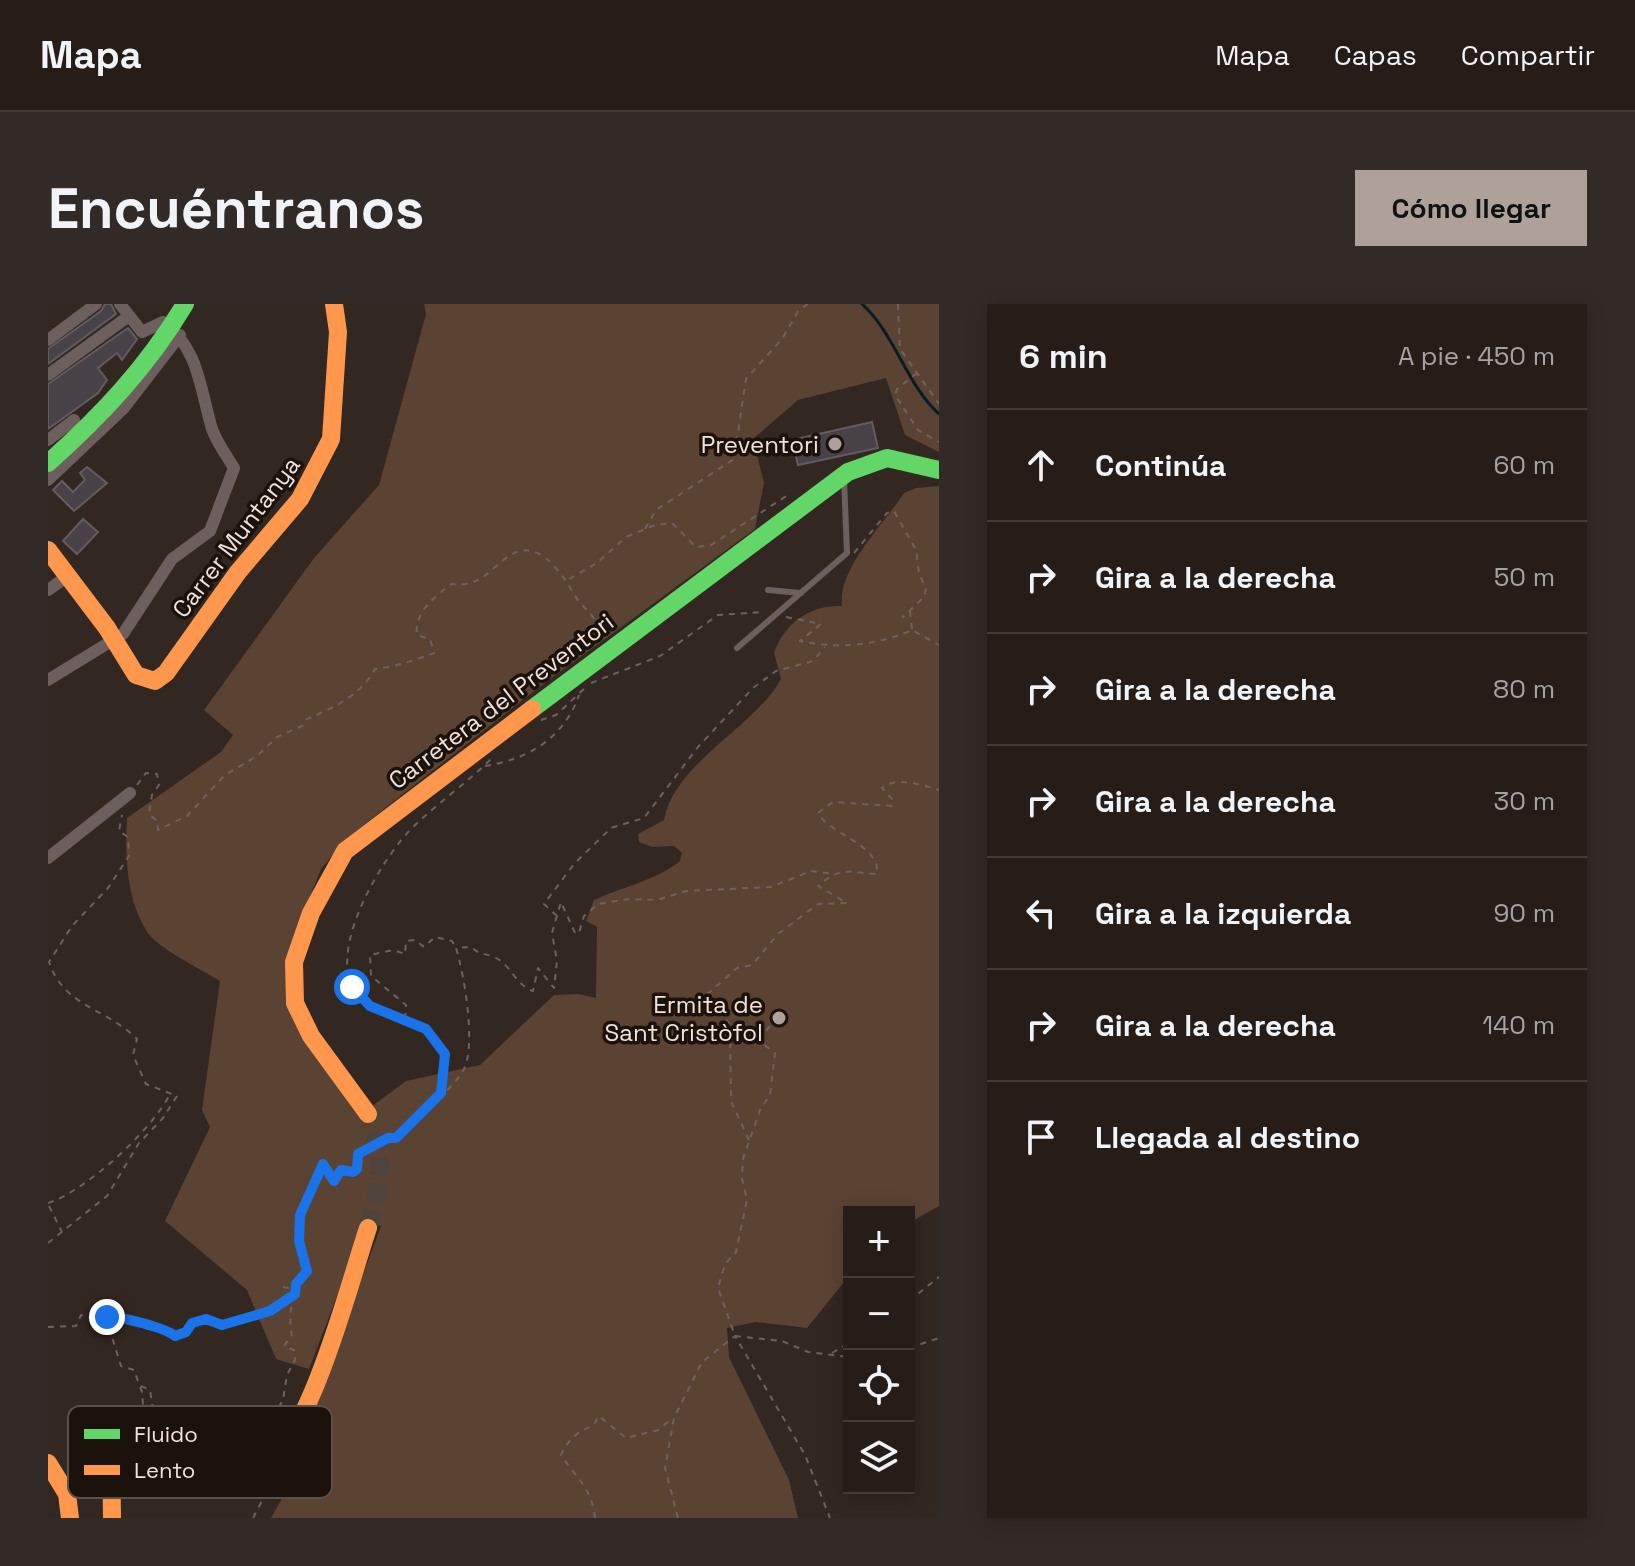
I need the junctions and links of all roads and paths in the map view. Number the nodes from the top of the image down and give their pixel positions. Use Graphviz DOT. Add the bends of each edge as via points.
graph roads {
  1 [pos="96,304"];
  2 [pos="120,304"];
  3 [pos="185,304"];
  4 [pos="334,304"];
  5 [pos="808,304"];
  6 [pos="898,304"];
  7 [pos="129,316"];
  8 [pos="176,332"];
  9 [pos="48,340"];
  10 [pos="917,373"];
  11 [pos="48,375"];
  12 [pos="939,404"];
  13 [pos="74,420"];
  14 [pos="48,440"];
  15 [pos="939,442"];
  16 [pos="48,463"];
  17 [pos="939,470"];
  18 [pos="844,475"];
  19 [pos="48,480"];
  20 [pos="799,491"];
  21 [pos="644,532"];
  22 [pos="48,550"];
  23 [pos="847,553"];
  24 [pos="69,575"];
  25 [pos="568,580"];
  26 [pos="48,590"];
  27 [pos="768,590"];
  28 [pos="801,593"];
  29 [pos="909,609"];
  30 [pos="778,613"];
  31 [pos="902,618"];
  32 [pos="912,630"];
  33 [pos="113,637"];
  34 [pos="939,645"];
  35 [pos="826,647"];
  36 [pos="737,648"];
  37 [pos="603,653"];
  38 [pos="48,680"];
  39 [pos="579,694"];
  40 [pos="575,699"];
  41 [pos="939,790"];
  42 [pos="126,796"];
  43 [pos="48,858"];
  44 [pos="834,874"];
  45 [pos="557,916"];
  46 [pos="456,948"];
  47 [pos="405,1020"];
  48 [pos="770,1026"];
  49 [pos="170,1093"];
  50 [pos="441,1093"];
  51 [pos="368,1114"];
  52 [pos="749,1140"];
  53 [pos="48,1204"];
  54 [pos="368,1228"];
  55 [pos="63,1233"];
  56 [pos="48,1243"];
  57 [pos="939,1277"];
  58 [pos="283,1287"];
  59 [pos="295,1292"];
  60 [pos="915,1296"];
  61 [pos="105,1322"];
  62 [pos="48,1327"];
  63 [pos="735,1336"];
  64 [pos="939,1338"];
  65 [pos="915,1346"];
  66 [pos="843,1347"];
  67 [pos="831,1354"];
  68 [pos="843,1356"];
  69 [pos="139,1386"];
  70 [pos="142,1406"];
  71 [pos="152,1406"];
  72 [pos="279,1406"];
  73 [pos="303,1406"];
  74 [pos="674,1418"];
  75 [pos="48,1463"];
  76 [pos="112,1498"];
  77 [pos="262,1498"];
  78 [pos="70,1518"];
  79 [pos="112,1518"];
  80 [pos="253,1518"];
  81 [pos="595,1518"];
  82 [pos="678,1518"];
  83 [pos="830,1518"];
  1 -- 9 [label="street"];
  2 -- 7 [label="street"];
  3 -- 8 [label="street"];
  4 -- 33 [label="street, Carrer Muntanya" via="337,391 331,439 300,499 238,572 166,673 155,681 142,679"];
  5 -- 21 [label="path" via="746,379 734,459 656,510"];
  6 -- 10 [label="path" via="900,349"];
  7 -- 8 [label="street" via="142,332 163,322"];
  7 -- 11 [label="street"];
  8 -- 16 [label="street"];
  8 -- 19 [label="street" via="123,409"];
  8 -- 33 [label="street" via="196,367 213,432 234,468 210,531 172,559 146,605 123,634"];
  10 -- 12 [label="path"];
  10 -- 15 [label="path" via="895,395 918,430"];
  13 -- 14 [label="street"];
  17 -- 18 [label="street, Carretera del Preventori" via="894,457 872,459"];
  18 -- 23 [label="lane"];
  18 -- 37 [label="street, Carretera del Preventori"];
  20 -- 21 [label="path" via="711,545 696,547 672,523"];
  21 -- 25 [label="path" via="626,537"];
  22 -- 24 [label="street"];
  23 -- 28 [label="lane"];
  23 -- 29 [label="path" via="852,556 894,511 916,550 926,589"];
  24 -- 26 [label="street"];
  24 -- 33 [label="street"];
  25 -- 37 [label="path" via="597,625"];
  25 -- 42 [label="path" via="536,551 523,550 465,586 451,584 416,624 417,635 430,639 434,653 375,669 365,685 338,706 277,737 225,775 187,816 158,830 149,814 159,785 157,774 146,773"];
  27 -- 28 [label="lane"];
  28 -- 30 [label="lane"];
  29 -- 31 [label="path"];
  29 -- 32 [label="path"];
  30 -- 35 [label="path" via="821,624 800,641"];
  30 -- 36 [label="lane"];
  30 -- 39 [label="path" via="718,615 660,656 603,676"];
  32 -- 34 [label="path"];
  32 -- 35 [label="path" via="858,646"];
  33 -- 38 [label="street"];
  35 -- 45 [label="path" via="813,661 776,671 753,688 698,747 644,818 611,828 574,864 544,904"];
  37 -- 51 [label="street, Carretera del Preventori" via="357,840 324,884 298,947 292,991 305,1024"];
  39 -- 40 [label="path"];
  39 -- 47 [label="path" via="555,737 523,755 484,767 412,827 379,872 355,919 348,978 370,1006"];
  41 -- 44 [label="path" via="888,783 882,788 892,806 833,802 818,813 867,852 878,869 877,874 859,869"];
  42 -- 43 [label="street"];
  42 -- 49 [label="path" via="119,831 128,837 129,856 49,962 56,984 81,1004 116,1019 137,1039 137,1070 146,1084"];
  44 -- 45 [label="path" via="811,871 771,887 686,891 657,900 598,904 584,916 579,933 561,902"];
  44 -- 52 [label="path" via="818,886 847,903 818,904 778,934 752,965 737,968 704,997 704,1008 718,1009 730,1025 731,1101"];
  45 -- 46 [label="path" via="552,933 554,988 538,968 533,991 513,979 494,957 479,955 471,947"];
  46 -- 47 [label="path" via="452,941 435,937 424,947 406,941 405,954 393,950 370,955 371,976 406,1005"];
  46 -- 50 [label="path" via="468,995 469,1047 463,1070"];
  47 -- 50 [label="path" via="426,1029 445,1054"];
  48 -- 52 [label="path" via="761,1036 775,1053 770,1095"];
  49 -- 53 [label="path" via="136,1139 63,1198"];
  49 -- 55 [label="path" via="177,1096 173,1104 139,1143 107,1196"];
  50 -- 59 [label="path" via="396,1138 358,1154 353,1172 341,1170 334,1181 323,1164 300,1215 299,1241 307,1271"];
  52 -- 63 [label="path" via="743,1159 745,1212 736,1252 725,1264 718,1288"];
  53 -- 55 [label="path"];
  54 -- 73 [label="street"];
  55 -- 56 [label="path"];
  57 -- 60 [label="path"];
  58 -- 59 [label="path"];
  59 -- 61 [label="path" via="270,1311 222,1325 206,1319 175,1336 119,1316"];
  59 -- 72 [label="path" via="292,1335 284,1346 294,1350 295,1360"];
  61 -- 62 [label="path" via="81,1315 76,1326"];
  61 -- 69 [label="path" via="121,1366 134,1370"];
  63 -- 67 [label="path"];
  63 -- 74 [label="path" via="702,1362"];
  63 -- 83 [label="path" via="805,1455"];
  64 -- 65 [label="path"];
  66 -- 67 [label="path"];
  67 -- 68 [label="path"];
  69 -- 70 [label="path"];
  69 -- 71 [label="path" via="150,1390"];
  74 -- 81 [label="path" via="658,1430 626,1438 599,1416 566,1444 561,1455 595,1503"];
  74 -- 82 [label="path" via="665,1468"];
  75 -- 78 [label="street" via="67,1494"];
  76 -- 79 [label="street"];
  77 -- 80 [label="path"];
}
